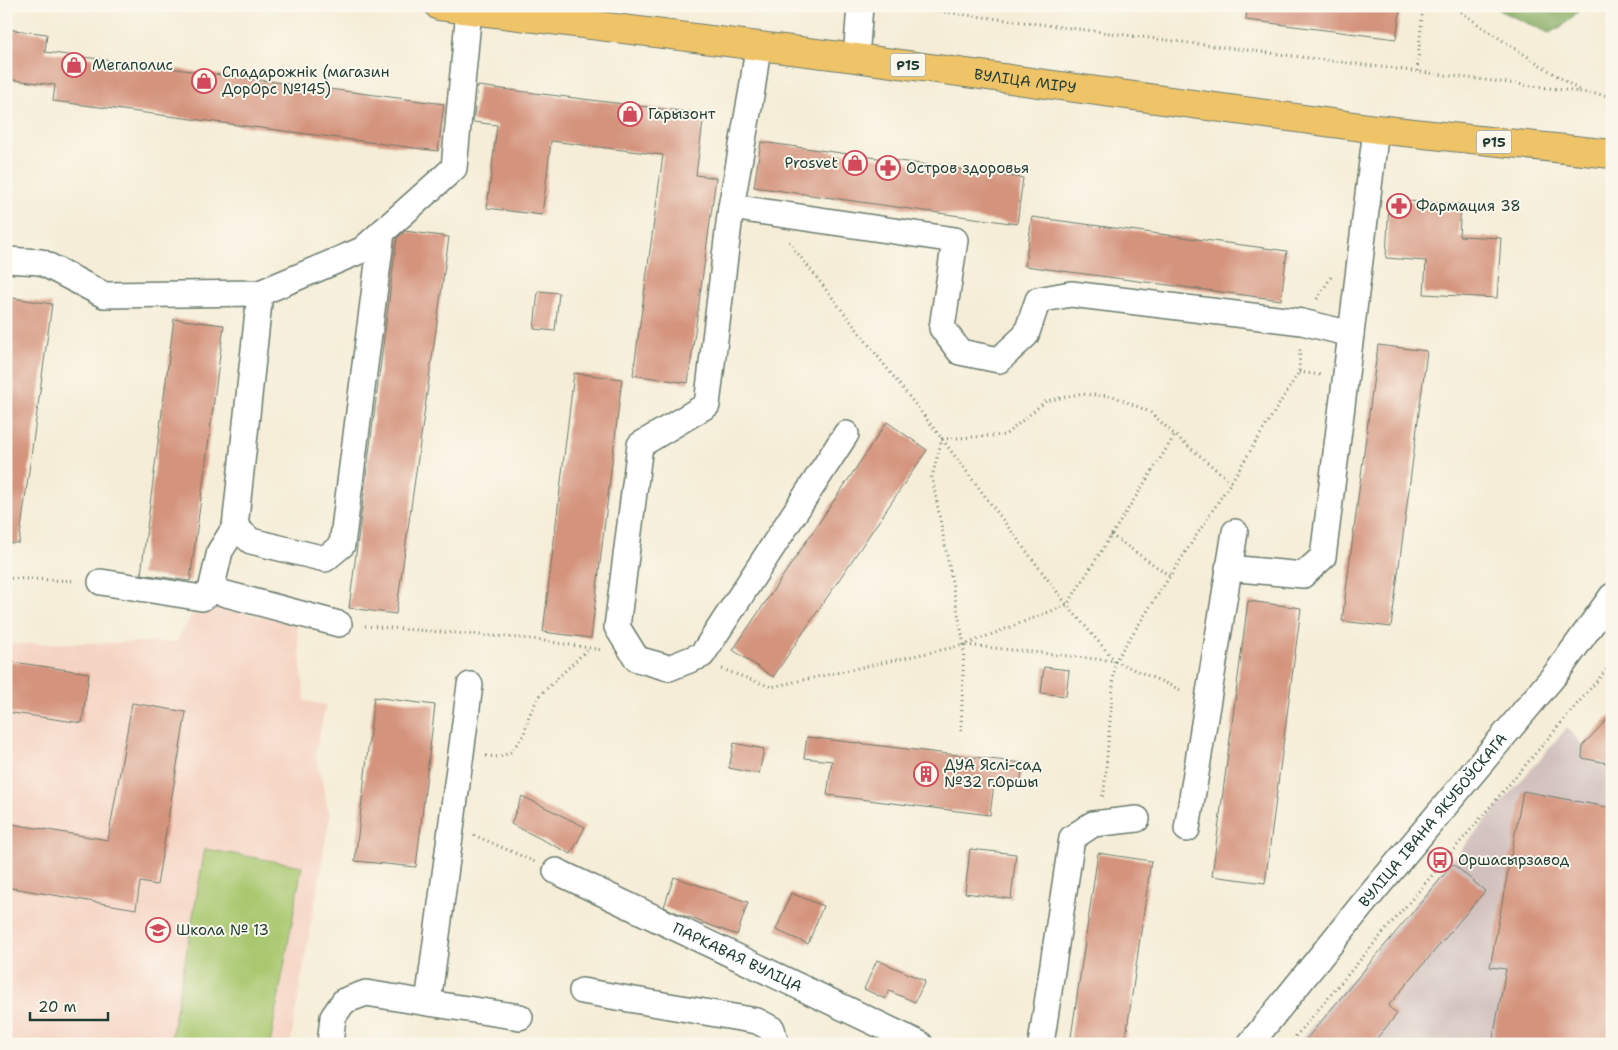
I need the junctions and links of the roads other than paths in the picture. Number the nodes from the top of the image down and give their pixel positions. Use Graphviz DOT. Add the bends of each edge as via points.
graph roads {
  1 [pos="439,6"];
  2 [pos="860,6"];
  3 [pos="470,10"];
  4 [pos="758,47"];
  5 [pos="856,58"];
  6 [pos="1376,129"];
  7 [pos="1612,154"];
  8 [pos="731,207"];
  9 [pos="382,232"];
  10 [pos="6,260"];
  11 [pos="260,293"];
  12 [pos="1351,334"];
  13 [pos="846,434"];
  14 [pos="235,527"];
  15 [pos="1234,532"];
  16 [pos="1228,568"];
  17 [pos="101,582"];
  18 [pos="211,590"];
  19 [pos="1612,596"];
  20 [pos="339,624"];
  21 [pos="470,685"];
  22 [pos="1137,819"];
  23 [pos="1187,829"];
  24 [pos="556,871"];
  25 [pos="582,991"];
  26 [pos="428,1003"];
  27 [pos="520,1017"];
  28 [pos="330,1044"];
  29 [pos="776,1044"];
  30 [pos="920,1044"];
  31 [pos="1041,1044"];
  32 [pos="1250,1044"];
  1 -- 3 [label="main road, ВУЛІЦА МІРУ / Р15"];
  2 -- 5 [label="street"];
  3 -- 4 [label="main road, ВУЛІЦА МІРУ / Р15"];
  3 -- 9 [label="street" via="454,168"];
  4 -- 5 [label="main road, ВУЛІЦА МІРУ / Р15"];
  4 -- 8 [label="street"];
  5 -- 6 [label="main road, ВУЛІЦА МІРУ / Р15"];
  6 -- 7 [label="main road, ВУЛІЦА МІРУ / Р15"];
  6 -- 12 [label="street"];
  8 -- 12 [label="street" via="955,240 942,328 960,352 999,360 1026,335 1038,300 1071,294 1302,322"];
  8 -- 13 [label="street" via="707,405 640,445 617,627 637,658 669,668 702,655"];
  9 -- 11 [label="street" via="362,250"];
  9 -- 14 [label="street" via="342,545 325,559 251,541"];
  10 -- 11 [label="street" via="41,262 104,295"];
  11 -- 14 [label="street"];
  12 -- 16 [label="street" via="1323,557 1303,575"];
  14 -- 18 [label="street" via="220,551"];
  15 -- 16 [label="street"];
  16 -- 23 [label="street"];
  17 -- 18 [label="street" via="202,598"];
  18 -- 20 [label="street"];
  19 -- 32 [label="street, ВУЛІЦА ІВАНА ЯКУБОЎСКАГА" via="1558,671"];
  21 -- 26 [label="street"];
  22 -- 31 [label="street" via="1093,824 1072,838"];
  24 -- 30 [label="street, ПАРКАВАЯ ВУЛІЦА"];
  25 -- 29 [label="street" via="757,1021 772,1029"];
  26 -- 27 [label="street"];
  26 -- 28 [label="street" via="366,993 344,1001 333,1016"];
}
